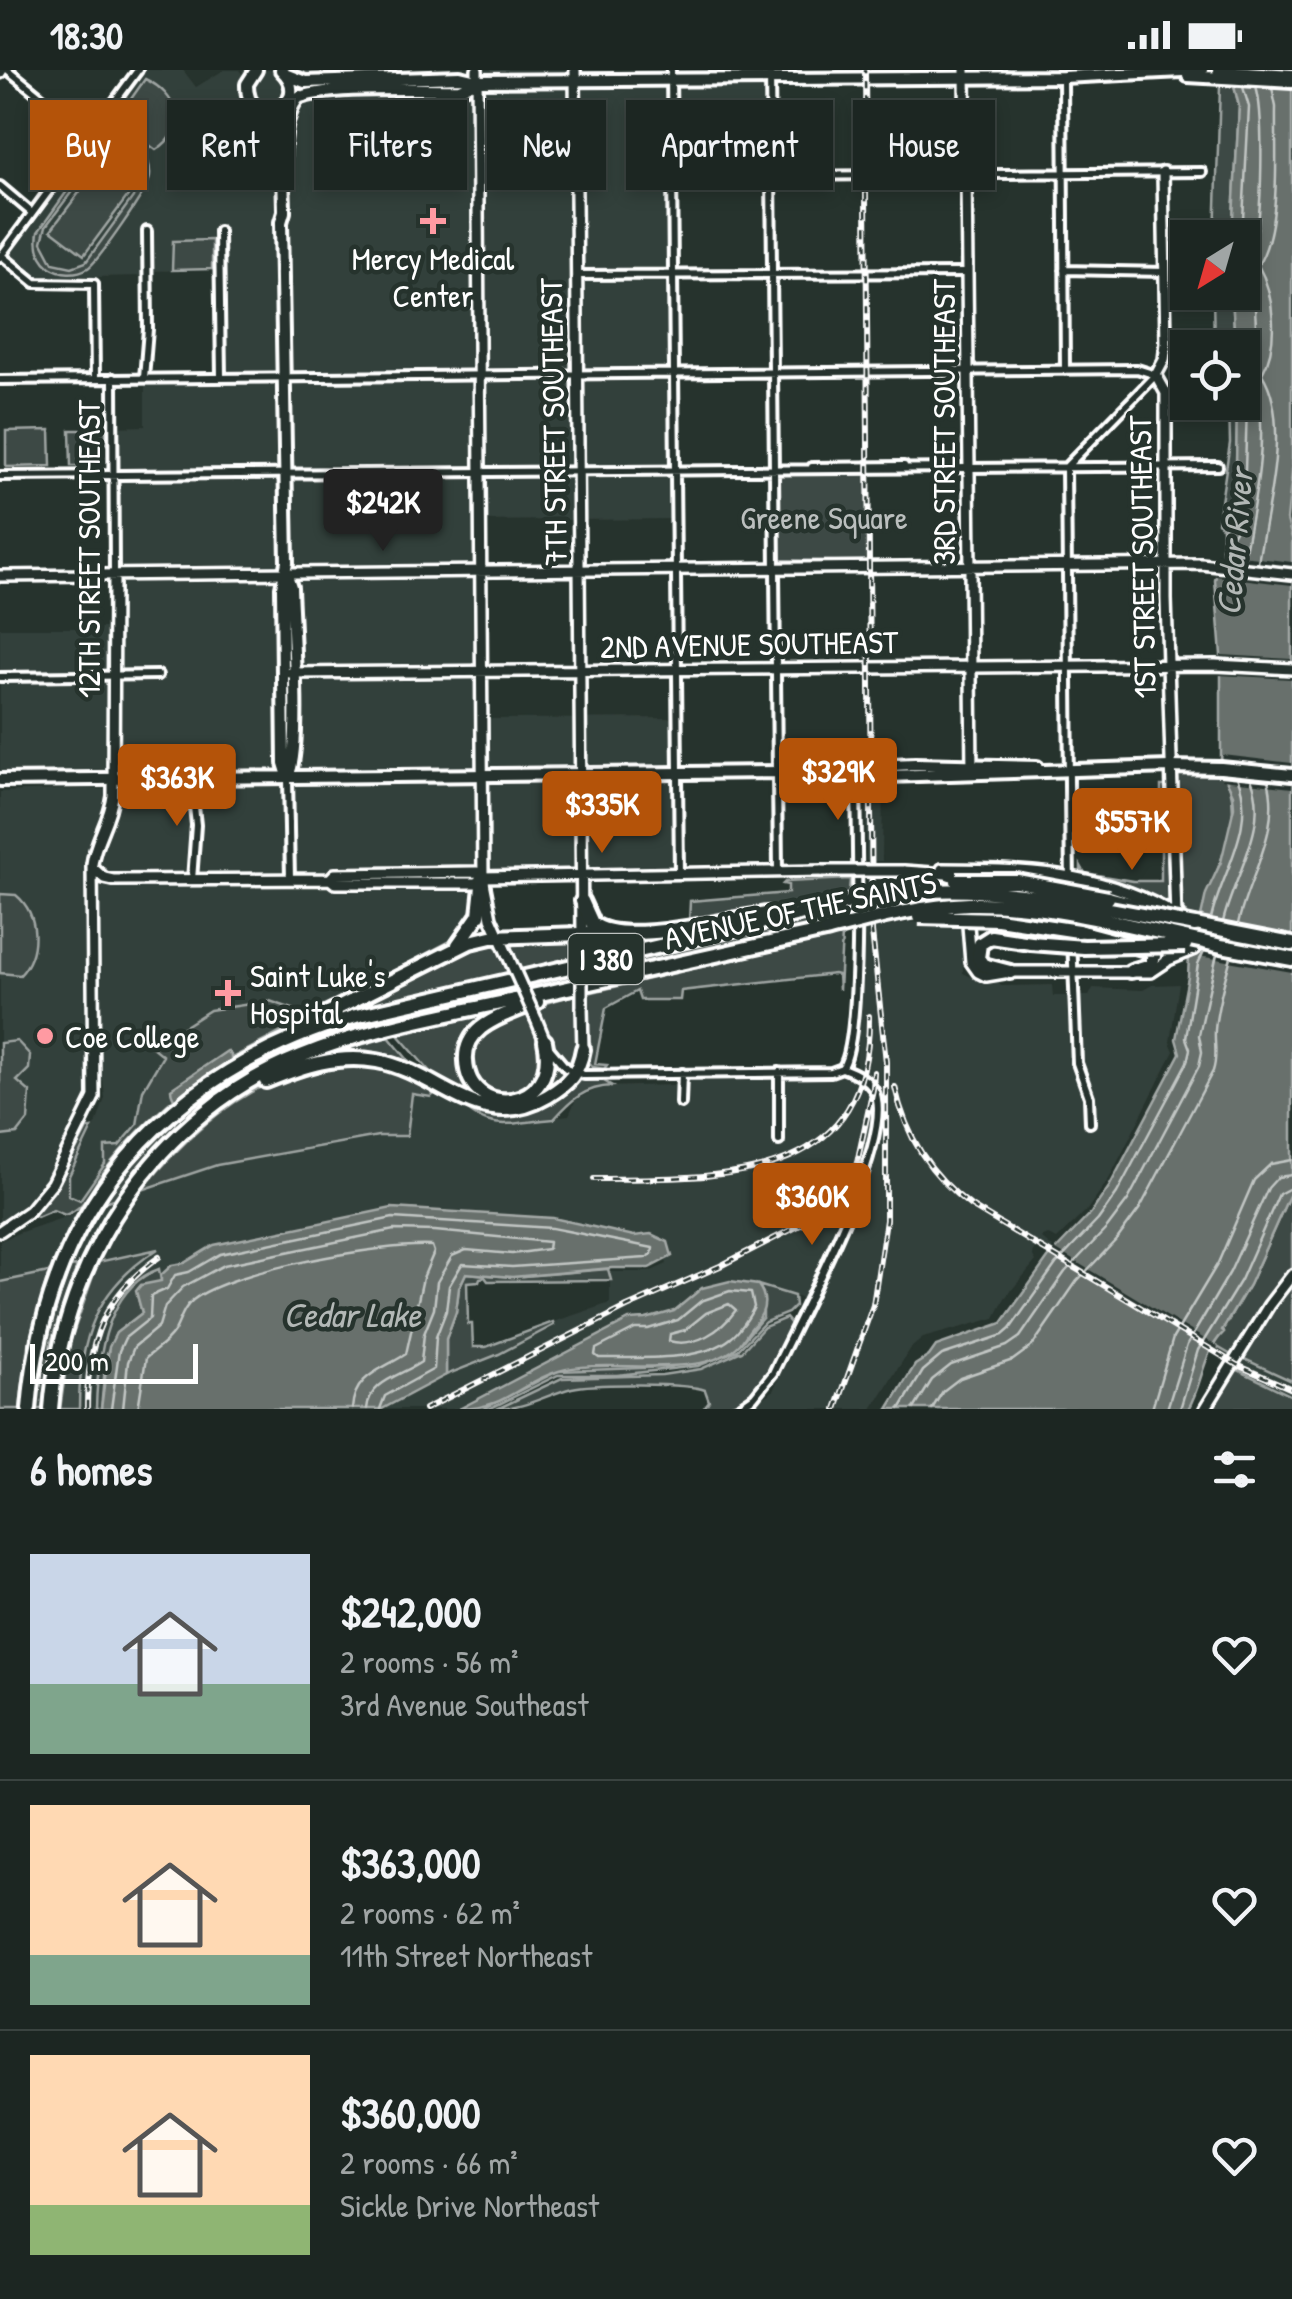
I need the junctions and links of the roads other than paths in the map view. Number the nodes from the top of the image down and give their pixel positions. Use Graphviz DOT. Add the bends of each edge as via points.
graph roads {
  1 [pos="138,70"];
  2 [pos="244,70"];
  3 [pos="256,70"];
  4 [pos="1218,70"];
  5 [pos="4,71"];
  6 [pos="284,73"];
  7 [pos="1063,73"];
  8 [pos="671,74"];
  9 [pos="770,74"];
  10 [pos="965,74"];
  11 [pos="1203,74"];
  12 [pos="575,75"];
  13 [pos="477,76"];
  14 [pos="428,77"];
  15 [pos="360,78"];
  16 [pos="1292,79"];
  17 [pos="247,84"];
  18 [pos="379,91"];
  19 [pos="334,92"];
  20 [pos="300,96"];
  21 [pos="41,100"];
  22 [pos="115,100"];
  23 [pos="250,100"];
  24 [pos="287,100"];
  25 [pos="293,100"];
  26 [pos="672,100"];
  27 [pos="770,100"];
  28 [pos="965,100"];
  29 [pos="294,104"];
  30 [pos="1064,172"];
  31 [pos="1163,172"];
  32 [pos="1202,172"];
  33 [pos="995,173"];
  34 [pos="0,186"];
  35 [pos="49,190"];
  36 [pos="284,190"];
  37 [pos="673,190"];
  38 [pos="771,190"];
  39 [pos="966,190"];
  40 [pos="32,213"];
  41 [pos="148,230"];
  42 [pos="219,231"];
  43 [pos="0,256"];
  44 [pos="1064,270"];
  45 [pos="967,272"];
  46 [pos="1165,272"];
  47 [pos="674,274"];
  48 [pos="771,274"];
  49 [pos="577,275"];
  50 [pos="772,370"];
  51 [pos="1065,370"];
  52 [pos="968,371"];
  53 [pos="674,372"];
  54 [pos="578,373"];
  55 [pos="480,374"];
  56 [pos="1156,375"];
  57 [pos="285,376"];
  58 [pos="221,377"];
  59 [pos="95,378"];
  60 [pos="113,378"];
  61 [pos="144,378"];
  62 [pos="0,380"];
  63 [pos="1166,466"];
  64 [pos="1218,466"];
  65 [pos="969,467"];
  66 [pos="1066,467"];
  67 [pos="773,469"];
  68 [pos="578,470"];
  69 [pos="676,470"];
  70 [pos="481,472"];
  71 [pos="286,474"];
  72 [pos="0,476"];
  73 [pos="114,476"];
  74 [pos="1166,565"];
  75 [pos="1067,566"];
  76 [pos="969,567"];
  77 [pos="774,569"];
  78 [pos="677,570"];
  79 [pos="579,571"];
  80 [pos="480,572"];
  81 [pos="286,574"];
  82 [pos="1292,574"];
  83 [pos="114,575"];
  84 [pos="0,576"];
  85 [pos="1168,665"];
  86 [pos="1067,666"];
  87 [pos="970,667"];
  88 [pos="776,669"];
  89 [pos="1292,669"];
  90 [pos="678,670"];
  91 [pos="580,671"];
  92 [pos="481,672"];
  93 [pos="288,673"];
  94 [pos="114,675"];
  95 [pos="158,675"];
  96 [pos="0,676"];
  97 [pos="1170,767"];
  98 [pos="1069,769"];
  99 [pos="972,770"];
  100 [pos="679,772"];
  101 [pos="776,772"];
  102 [pos="789,772"];
  103 [pos="581,773"];
  104 [pos="482,774"];
  105 [pos="288,776"];
  106 [pos="1292,776"];
  107 [pos="856,777"];
  108 [pos="191,778"];
  109 [pos="114,779"];
  110 [pos="0,780"];
  111 [pos="92,867"];
  112 [pos="978,869"];
  113 [pos="904,871"];
  114 [pos="778,872"];
  115 [pos="679,874"];
  116 [pos="582,875"];
  117 [pos="483,876"];
  118 [pos="1070,876"];
  119 [pos="290,879"];
  120 [pos="113,880"];
  121 [pos="192,880"];
  122 [pos="893,894"];
  123 [pos="582,901"];
  124 [pos="93,902"];
  125 [pos="821,910"];
  126 [pos="974,912"];
  127 [pos="1176,915"];
  128 [pos="886,916"];
  129 [pos="612,932"];
  130 [pos="582,936"];
  131 [pos="499,937"];
  132 [pos="996,937"];
  133 [pos="1108,938"];
  134 [pos="970,940"];
  135 [pos="1292,944"];
  136 [pos="1172,946"];
  137 [pos="1227,946"];
  138 [pos="1194,948"];
  139 [pos="452,949"];
  140 [pos="1292,959"];
  141 [pos="1166,962"];
  142 [pos="1010,972"];
  143 [pos="1072,972"];
  144 [pos="1130,972"];
  145 [pos="617,976"];
  146 [pos="545,1041"];
  147 [pos="583,1050"];
  148 [pos="248,1058"];
  149 [pos="842,1068"];
  150 [pos="779,1072"];
  151 [pos="682,1073"];
  152 [pos="576,1074"];
  153 [pos="598,1074"];
  154 [pos="235,1091"];
  155 [pos="682,1103"];
  156 [pos="1090,1123"];
  157 [pos="779,1141"];
  158 [pos="0,1232"];
  159 [pos="1292,1274"];
  160 [pos="29,1409"];
  161 [pos="51,1409"];
  162 [pos="738,1409"];
  163 [pos="1205,1409"];
  1 -- 22 [label="street"];
  2 -- 17 [label="main road"];
  3 -- 17 [label="main road"];
  4 -- 16 [label="main road"];
  5 -- 21 [label="street"];
  6 -- 15 [label="main road" via="306,82"];
  6 -- 24 [label="main road"];
  7 -- 10 [label="main road"];
  7 -- 11 [label="main road"];
  7 -- 30 [label="street"];
  8 -- 9 [label="main road"];
  8 -- 12 [label="main road"];
  8 -- 26 [label="street"];
  9 -- 10 [label="main road"];
  9 -- 27 [label="street"];
  10 -- 28 [label="main road, 3RD STREET SOUTHEAST"];
  11 -- 16 [label="main road"];
  12 -- 13 [label="main road"];
  12 -- 49 [label="main road, 7TH STREET SOUTHEAST"];
  13 -- 14 [label="main road"];
  13 -- 18 [label="main road" via="459,88"];
  13 -- 55 [label="main road"];
  14 -- 15 [label="main road"];
  14 -- 18 [label="main road" via="384,84"];
  15 -- 19 [label="main road"];
  17 -- 23 [label="main road"];
  18 -- 19 [label="main road"];
  19 -- 20 [label="main road"];
  20 -- 25 [label="main road"];
  20 -- 29 [label="main road"];
  30 -- 31 [label="street"];
  30 -- 33 [label="street"];
  30 -- 44 [label="street"];
  31 -- 32 [label="street"];
  31 -- 46 [label="main road, 1ST STREET SOUTHEAST"];
  34 -- 40 [label="street"];
  35 -- 40 [label="street"];
  36 -- 57 [label="main road"];
  37 -- 47 [label="street"];
  38 -- 48 [label="street"];
  39 -- 45 [label="main road, 3RD STREET SOUTHEAST"];
  40 -- 43 [label="street"];
  41 -- 61 [label="street"];
  42 -- 58 [label="street"];
  43 -- 59 [label="street, 12TH STREET SOUTHEAST" via="35,283 94,284"];
  44 -- 46 [label="street"];
  44 -- 51 [label="street"];
  45 -- 48 [label="street"];
  45 -- 52 [label="main road, 3RD STREET SOUTHEAST"];
  46 -- 56 [label="main road, 1ST STREET SOUTHEAST" via="1166,355"];
  47 -- 48 [label="street"];
  47 -- 49 [label="street"];
  47 -- 53 [label="street"];
  48 -- 50 [label="street"];
  49 -- 54 [label="main road, 7TH STREET SOUTHEAST"];
  50 -- 52 [label="street"];
  50 -- 53 [label="street"];
  50 -- 67 [label="street"];
  51 -- 52 [label="street"];
  51 -- 56 [label="street" via="1141,369"];
  52 -- 65 [label="main road, 3RD STREET SOUTHEAST"];
  53 -- 54 [label="street"];
  53 -- 69 [label="street"];
  54 -- 55 [label="street"];
  54 -- 68 [label="main road, 7TH STREET SOUTHEAST"];
  55 -- 57 [label="street"];
  55 -- 70 [label="main road"];
  56 -- 63 [label="main road, 1ST STREET SOUTHEAST" via="1166,394"];
  56 -- 66 [label="street"];
  57 -- 58 [label="street"];
  57 -- 71 [label="main road"];
  58 -- 61 [label="street"];
  59 -- 60 [label="street"];
  59 -- 62 [label="street"];
  60 -- 61 [label="street"];
  60 -- 73 [label="street, 12TH STREET SOUTHEAST"];
  63 -- 64 [label="street"];
  63 -- 66 [label="street"];
  63 -- 74 [label="main road, 1ST STREET SOUTHEAST"];
  65 -- 66 [label="street"];
  65 -- 67 [label="street"];
  65 -- 76 [label="main road, 3RD STREET SOUTHEAST"];
  66 -- 75 [label="street"];
  67 -- 69 [label="street"];
  67 -- 77 [label="street"];
  68 -- 69 [label="street"];
  68 -- 70 [label="street"];
  68 -- 79 [label="main road, 7TH STREET SOUTHEAST"];
  69 -- 78 [label="street"];
  70 -- 71 [label="street"];
  70 -- 80 [label="main road"];
  71 -- 73 [label="street"];
  71 -- 81 [label="main road"];
  72 -- 73 [label="street"];
  73 -- 83 [label="street, 12TH STREET SOUTHEAST"];
  74 -- 75 [label="main road"];
  74 -- 82 [label="main road"];
  74 -- 85 [label="main road, 1ST STREET SOUTHEAST"];
  75 -- 76 [label="main road"];
  75 -- 86 [label="street"];
  76 -- 77 [label="main road"];
  76 -- 87 [label="main road, 3RD STREET SOUTHEAST"];
  77 -- 78 [label="main road"];
  77 -- 88 [label="street"];
  78 -- 79 [label="main road"];
  78 -- 90 [label="street"];
  79 -- 80 [label="main road"];
  79 -- 91 [label="main road, 7TH STREET SOUTHEAST"];
  80 -- 81 [label="main road"];
  80 -- 92 [label="main road"];
  81 -- 83 [label="main road"];
  81 -- 93 [label="main road"];
  83 -- 84 [label="main road"];
  83 -- 94 [label="main road, 12TH STREET SOUTHEAST"];
  85 -- 86 [label="main road, 2ND AVENUE SOUTHEAST"];
  85 -- 89 [label="main road, 2ND AVENUE SOUTHEAST"];
  85 -- 97 [label="main road, 1ST STREET SOUTHEAST"];
  86 -- 87 [label="main road, 2ND AVENUE SOUTHEAST"];
  86 -- 98 [label="street"];
  87 -- 88 [label="main road, 2ND AVENUE SOUTHEAST"];
  87 -- 99 [label="main road, 3RD STREET SOUTHEAST"];
  88 -- 90 [label="main road, 2ND AVENUE SOUTHEAST"];
  88 -- 101 [label="street"];
  90 -- 91 [label="main road, 2ND AVENUE SOUTHEAST"];
  90 -- 100 [label="street"];
  91 -- 92 [label="main road, 2ND AVENUE SOUTHEAST"];
  91 -- 103 [label="main road, 7TH STREET SOUTHEAST"];
  92 -- 93 [label="main road, 2ND AVENUE SOUTHEAST"];
  92 -- 104 [label="main road"];
  93 -- 105 [label="main road"];
  94 -- 95 [label="street"];
  94 -- 96 [label="street"];
  94 -- 109 [label="main road, 12TH STREET SOUTHEAST"];
  97 -- 98 [label="main road"];
  97 -- 106 [label="main road"];
  97 -- 127 [label="main road, 1ST STREET SOUTHEAST"];
  98 -- 99 [label="main road"];
  98 -- 118 [label="street"];
  99 -- 102 [label="main road" via="844,765"];
  99 -- 107 [label="main road"];
  100 -- 101 [label="main road"];
  100 -- 103 [label="main road"];
  100 -- 115 [label="street"];
  101 -- 102 [label="main road"];
  101 -- 114 [label="street"];
  102 -- 107 [label="main road"];
  103 -- 104 [label="main road"];
  103 -- 116 [label="main road, 7TH STREET SOUTHEAST"];
  104 -- 105 [label="main road"];
  104 -- 117 [label="main road"];
  105 -- 108 [label="main road"];
  105 -- 119 [label="street"];
  107 -- 149 [label="street" via="857,960 850,1052"];
  108 -- 109 [label="main road"];
  108 -- 121 [label="street"];
  109 -- 110 [label="main road"];
  109 -- 111 [label="main road, 12TH STREET SOUTHEAST" via="111,813"];
  111 -- 120 [label="main road"];
  111 -- 124 [label="main road, 12TH STREET SOUTHEAST"];
  112 -- 113 [label="main road"];
  112 -- 118 [label="main road"];
  112 -- 126 [label="main road"];
  113 -- 114 [label="main road, bridge"];
  113 -- 134 [label="main road" via="962,881"];
  114 -- 115 [label="main road"];
  115 -- 116 [label="main road"];
  116 -- 117 [label="main road"];
  116 -- 123 [label="main road, 7TH STREET SOUTHEAST"];
  117 -- 119 [label="main road"];
  117 -- 131 [label="main road"];
  117 -- 139 [label="highway" via="479,915"];
  118 -- 127 [label="main road" via="1122,889"];
  118 -- 143 [label="street"];
  119 -- 121 [label="main road"];
  120 -- 121 [label="main road"];
  120 -- 124 [label="main road"];
  122 -- 125 [label="highway, I 380, bridge"];
  122 -- 127 [label="highway, bridge" via="930,883 1029,883"];
  122 -- 135 [label="highway, AVENUE OF THE SAINTS / I 380, bridge" via="992,890"];
  123 -- 129 [label="highway" via="592,923"];
  123 -- 130 [label="main road, 7TH STREET SOUTHEAST"];
  124 -- 158 [label="main road, 12TH STREET SOUTHEAST" via="91,1104 52,1184"];
  125 -- 129 [label="highway"];
  125 -- 148 [label="highway, AVENUE OF THE SAINTS / I 380" via="396,1006 315,1029"];
  126 -- 132 [label="highway" via="983,930"];
  126 -- 134 [label="main road"];
  127 -- 136 [label="main road, 1ST STREET SOUTHEAST"];
  128 -- 133 [label="highway, bridge" via="1024,921"];
  128 -- 137 [label="highway, AVENUE OF THE SAINTS / I 380, bridge" via="957,905 1007,906"];
  128 -- 145 [label="highway, AVENUE OF THE SAINTS / I 380, bridge"];
  129 -- 130 [label="highway"];
  130 -- 131 [label="highway"];
  130 -- 147 [label="main road, 7TH STREET SOUTHEAST, bridge"];
  131 -- 139 [label="highway"];
  131 -- 146 [label="main road, bridge"];
  132 -- 137 [label="highway, bridge" via="1084,947"];
  132 -- 142 [label="highway" via="983,941 978,958 986,968"];
  133 -- 136 [label="highway"];
  133 -- 144 [label="highway" via="1153,952 1151,965"];
  134 -- 142 [label="main road" via="978,972"];
  136 -- 141 [label="main road, 1ST STREET SOUTHEAST"];
  137 -- 140 [label="highway, AVENUE OF THE SAINTS / I 380"];
  138 -- 141 [label="main road"];
  139 -- 148 [label="highway"];
  141 -- 144 [label="main road" via="1154,971"];
  142 -- 143 [label="main road"];
  143 -- 144 [label="main road"];
  143 -- 156 [label="street" via="1077,1063"];
  145 -- 146 [label="highway" via="482,1027 466,1052 470,1078 494,1099 523,1098 544,1077"];
  145 -- 154 [label="highway, AVENUE OF THE SAINTS / I 380" via="350,1038 298,1056"];
  146 -- 152 [label="street"];
  147 -- 152 [label="highway"];
  147 -- 153 [label="street"];
  148 -- 160 [label="highway, AVENUE OF THE SAINTS / I 380" via="186,1099 136,1147 86,1216 54,1286"];
  149 -- 150 [label="street"];
  149 -- 162 [label="street" via="874,1090 878,1112 862,1180 773,1373"];
  150 -- 151 [label="street"];
  150 -- 157 [label="street"];
  151 -- 153 [label="street"];
  151 -- 155 [label="street"];
  152 -- 153 [label="street"];
  152 -- 154 [label="highway" via="544,1098 511,1111 362,1059 318,1062"];
  154 -- 161 [label="highway, AVENUE OF THE SAINTS / I 380" via="146,1170 108,1224 80,1282 59,1350"];
  159 -- 163 [label="main road"];
}
